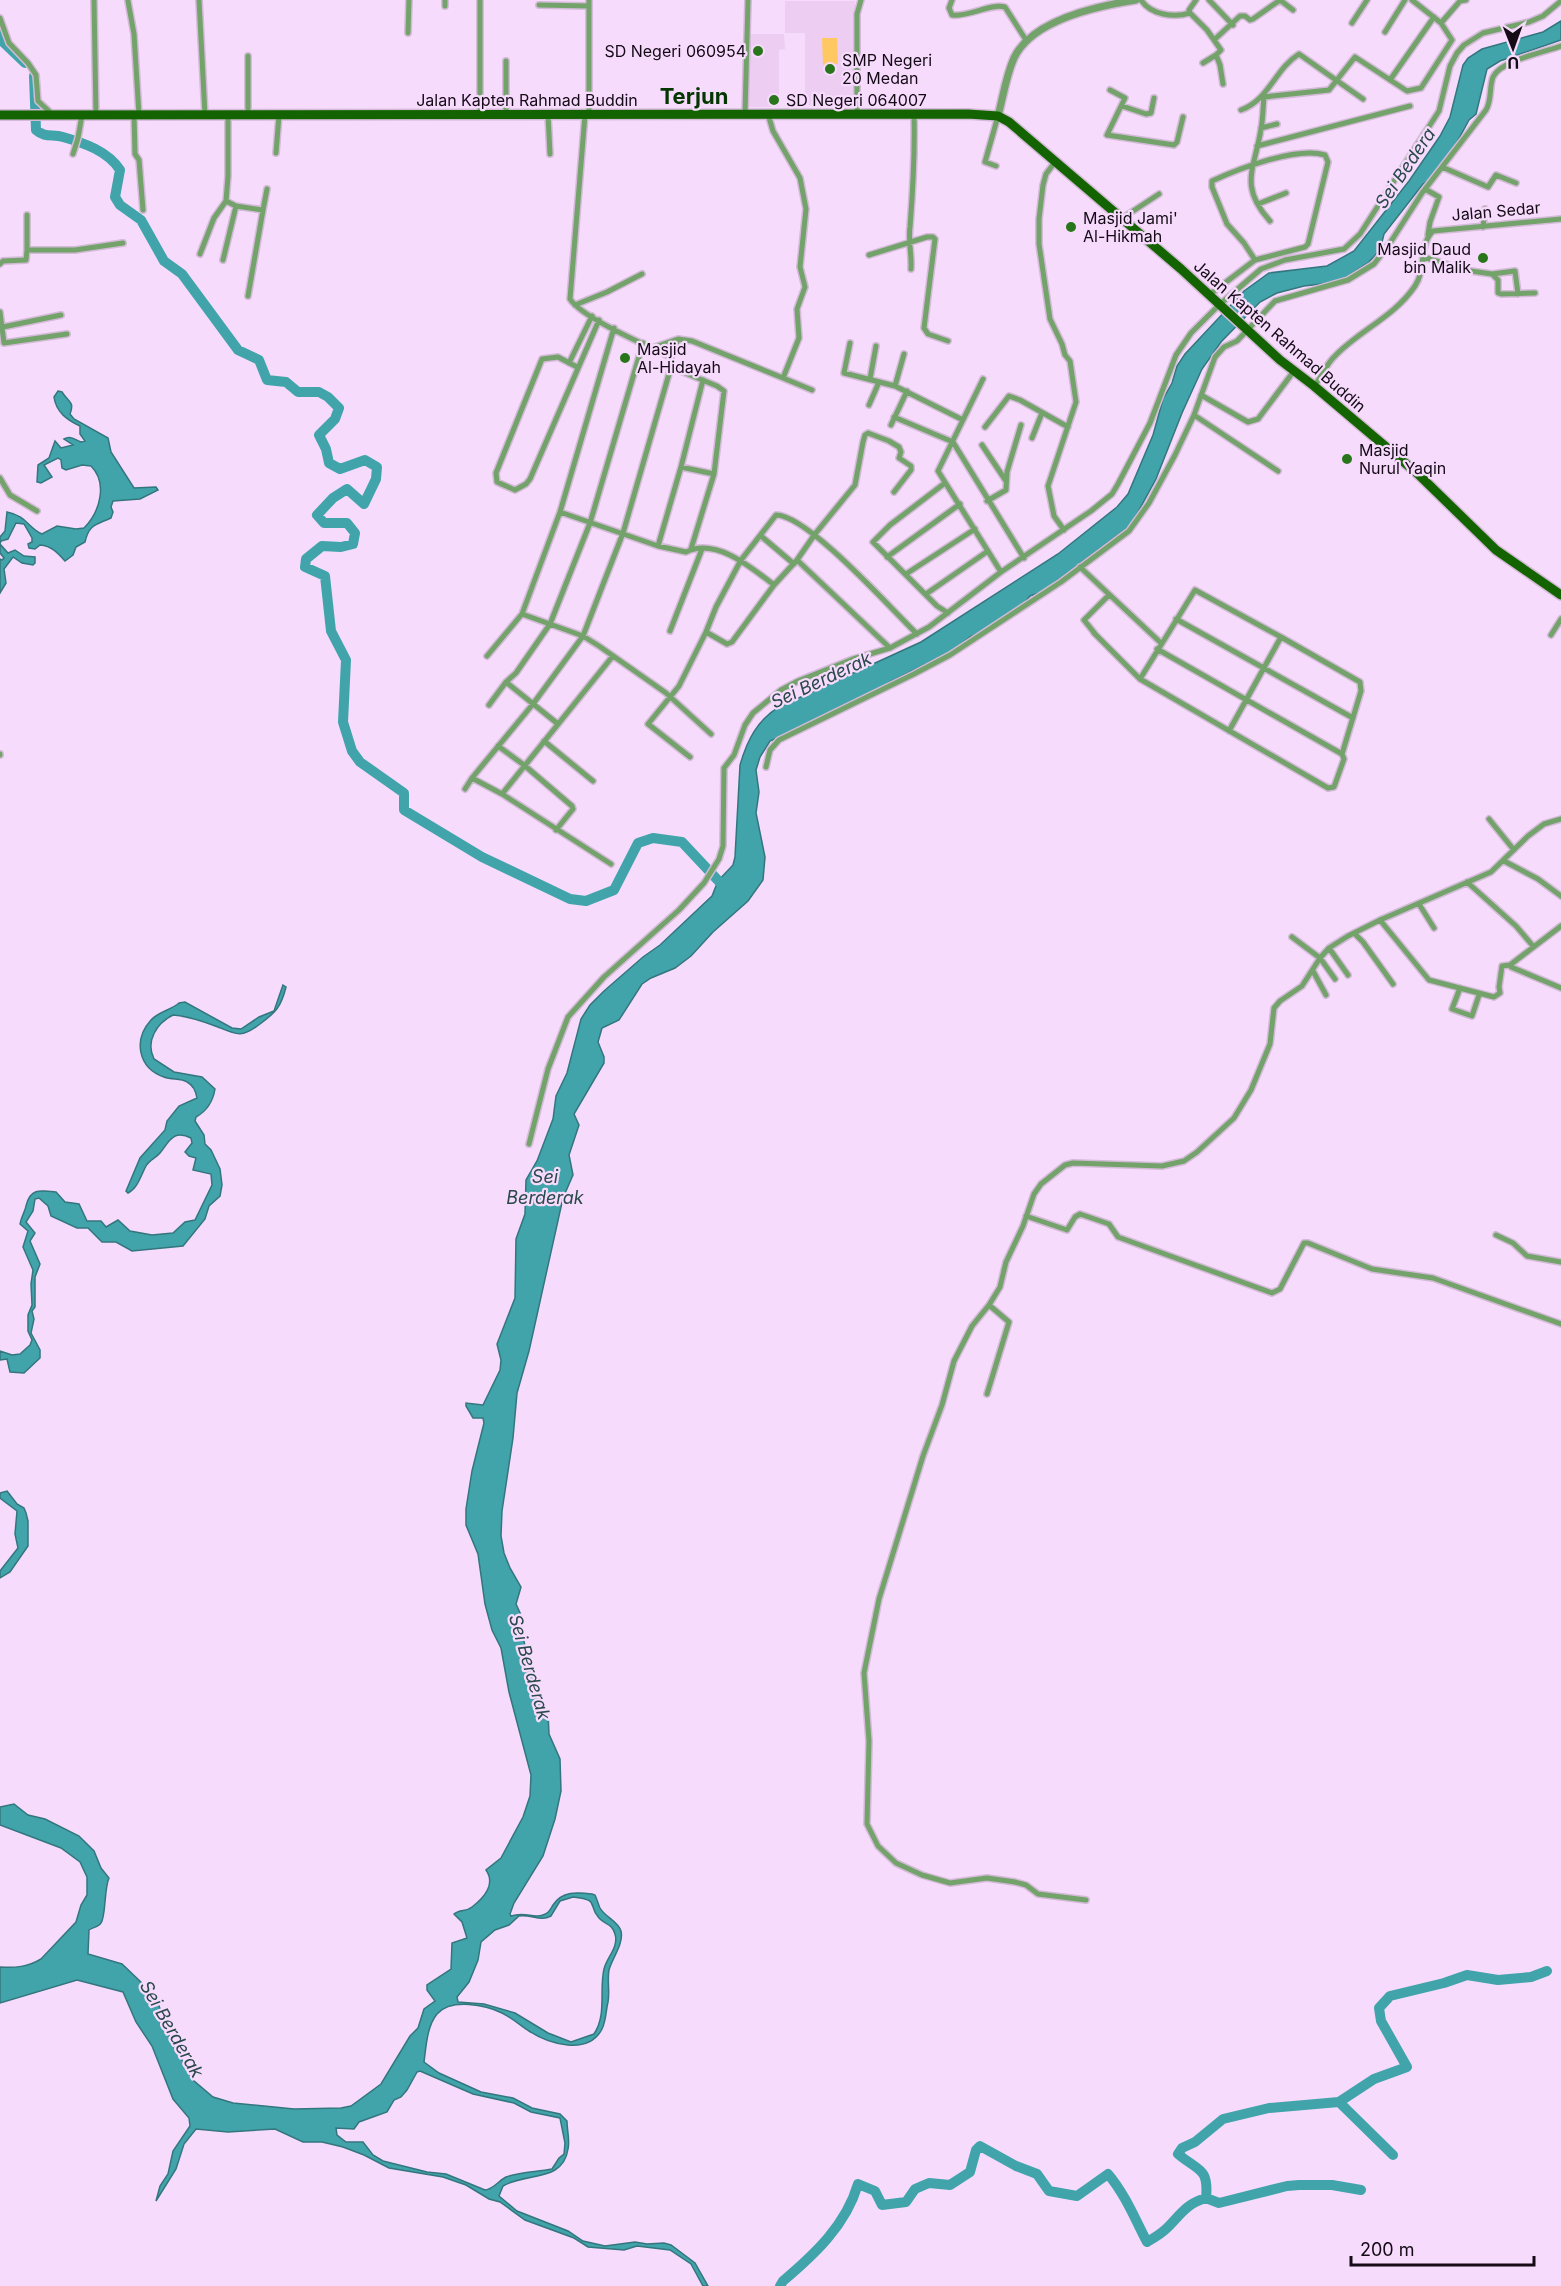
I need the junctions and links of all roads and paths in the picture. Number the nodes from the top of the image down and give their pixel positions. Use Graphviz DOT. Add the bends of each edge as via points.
graph roads {
  1 [pos="93,0"];
  2 [pos="199,0"];
  3 [pos="409,0"];
  4 [pos="480,0"];
  5 [pos="748,0"];
  6 [pos="861,0"];
  7 [pos="952,0"];
  8 [pos="1136,0"];
  9 [pos="1141,0"];
  10 [pos="1196,0"];
  11 [pos="1209,0"];
  12 [pos="1367,0"];
  13 [pos="1405,0"];
  14 [pos="1412,0"];
  15 [pos="1461,0"];
  16 [pos="128,1"];
  17 [pos="1561,1"];
  18 [pos="589,3"];
  19 [pos="539,5"];
  20 [pos="1293,10"];
  21 [pos="1190,13"];
  22 [pos="1434,17"];
  23 [pos="0,18"];
  24 [pos="1441,22"];
  25 [pos="1352,23"];
  26 [pos="1233,25"];
  27 [pos="1385,32"];
  28 [pos="408,33"];
  29 [pos="1026,40"];
  30 [pos="1214,40"];
  31 [pos="1561,46"];
  32 [pos="1216,55"];
  33 [pos="248,56"];
  34 [pos="506,61"];
  35 [pos="1203,63"];
  36 [pos="1336,80"];
  37 [pos="1390,80"];
  38 [pos="1223,84"];
  39 [pos="1110,90"];
  40 [pos="1264,97"];
  41 [pos="1154,99"];
  42 [pos="1362,99"];
  43 [pos="1122,106"];
  44 [pos="1410,106"];
  45 [pos="1241,110"];
  46 [pos="52,114"];
  47 [pos="768,114"];
  48 [pos="856,114"];
  49 [pos="915,114"];
  50 [pos="0,115"];
  51 [pos="82,115"];
  52 [pos="96,115"];
  53 [pos="137,115"];
  54 [pos="205,115"];
  55 [pos="228,115"];
  56 [pos="248,115"];
  57 [pos="279,115"];
  58 [pos="480,115"];
  59 [pos="506,115"];
  60 [pos="548,115"];
  61 [pos="587,115"];
  62 [pos="745,115"];
  63 [pos="998,116"];
  64 [pos="1184,117"];
  65 [pos="1277,123"];
  66 [pos="1262,128"];
  67 [pos="1257,146"];
  68 [pos="276,153"];
  69 [pos="73,154"];
  70 [pos="550,154"];
  71 [pos="1056,162"];
  72 [pos="1252,164"];
  73 [pos="996,166"];
  74 [pos="1442,167"];
  75 [pos="1516,183"];
  76 [pos="267,189"];
  77 [pos="1425,189"];
  78 [pos="1286,193"];
  79 [pos="1159,194"];
  80 [pos="226,201"];
  81 [pos="1258,204"];
  82 [pos="236,206"];
  83 [pos="1485,209"];
  84 [pos="143,210"];
  85 [pos="263,210"];
  86 [pos="27,214"];
  87 [pos="1121,219"];
  88 [pos="1561,219"];
  89 [pos="1270,221"];
  90 [pos="1484,227"];
  91 [pos="1431,233"];
  92 [pos="909,242"];
  93 [pos="123,243"];
  94 [pos="27,250"];
  95 [pos="200,254"];
  96 [pos="869,255"];
  97 [pos="1424,256"];
  98 [pos="223,260"];
  99 [pos="1255,260"];
  100 [pos="0,264"];
  101 [pos="911,269"];
  102 [pos="642,274"];
  103 [pos="1492,274"];
  104 [pos="1535,293"];
  105 [pos="1209,294"];
  106 [pos="1518,294"];
  107 [pos="248,296"];
  108 [pos="575,305"];
  109 [pos="1223,308"];
  110 [pos="0,312"];
  111 [pos="61,315"];
  112 [pos="592,316"];
  113 [pos="598,320"];
  114 [pos="3,327"];
  115 [pos="1245,327"];
  116 [pos="614,328"];
  117 [pos="67,334"];
  118 [pos="678,339"];
  119 [pos="948,341"];
  120 [pos="642,343"];
  121 [pos="850,343"];
  122 [pos="876,346"];
  123 [pos="652,348"];
  124 [pos="577,349"];
  125 [pos="584,352"];
  126 [pos="904,354"];
  127 [pos="671,357"];
  128 [pos="569,363"];
  129 [pos="578,367"];
  130 [pos="671,368"];
  131 [pos="1294,371"];
  132 [pos="783,378"];
  133 [pos="983,379"];
  134 [pos="703,380"];
  135 [pos="870,380"];
  136 [pos="879,382"];
  137 [pos="895,386"];
  138 [pos="1314,386"];
  139 [pos="812,390"];
  140 [pos="907,391"];
  141 [pos="1201,395"];
  142 [pos="868,405"];
  143 [pos="1042,412"];
  144 [pos="1194,415"];
  145 [pos="894,417"];
  146 [pos="963,420"];
  147 [pos="891,425"];
  148 [pos="1021,425"];
  149 [pos="985,427"];
  150 [pos="1068,427"];
  151 [pos="1032,438"];
  152 [pos="953,442"];
  153 [pos="982,445"];
  154 [pos="681,466"];
  155 [pos="1278,471"];
  156 [pos="714,474"];
  157 [pos="0,478"];
  158 [pos="1006,481"];
  159 [pos="945,483"];
  160 [pos="894,492"];
  161 [pos="987,501"];
  162 [pos="960,504"];
  163 [pos="37,512"];
  164 [pos="560,512"];
  165 [pos="591,523"];
  166 [pos="975,529"];
  167 [pos="1064,530"];
  168 [pos="623,533"];
  169 [pos="815,534"];
  170 [pos="761,536"];
  171 [pos="658,546"];
  172 [pos="691,549"];
  173 [pos="702,549"];
  174 [pos="988,551"];
  175 [pos="887,557"];
  176 [pos="1024,558"];
  177 [pos="741,560"];
  178 [pos="795,562"];
  179 [pos="1080,567"];
  180 [pos="1001,572"];
  181 [pos="906,574"];
  182 [pos="774,585"];
  183 [pos="926,594"];
  184 [pos="1109,595"];
  185 [pos="1561,595"];
  186 [pos="522,614"];
  187 [pos="948,614"];
  188 [pos="1176,619"];
  189 [pos="1561,619"];
  190 [pos="550,624"];
  191 [pos="670,631"];
  192 [pos="706,632"];
  193 [pos="917,634"];
  194 [pos="1551,635"];
  195 [pos="583,636"];
  196 [pos="1281,637"];
  197 [pos="1161,643"];
  198 [pos="890,648"];
  199 [pos="1157,649"];
  200 [pos="488,656"];
  201 [pos="612,657"];
  202 [pos="1265,668"];
  203 [pos="1140,679"];
  204 [pos="506,682"];
  205 [pos="668,698"];
  206 [pos="1246,700"];
  207 [pos="532,704"];
  208 [pos="489,705"];
  209 [pos="1353,718"];
  210 [pos="558,724"];
  211 [pos="1229,732"];
  212 [pos="711,734"];
  213 [pos="544,741"];
  214 [pos="498,746"];
  215 [pos="1342,754"];
  216 [pos="690,757"];
  217 [pos="524,765"];
  218 [pos="766,767"];
  219 [pos="472,778"];
  220 [pos="593,781"];
  221 [pos="465,789"];
  222 [pos="502,794"];
  223 [pos="1489,819"];
  224 [pos="1561,819"];
  225 [pos="556,830"];
  226 [pos="1513,850"];
  227 [pos="1505,860"];
  228 [pos="611,864"];
  229 [pos="1467,882"];
  230 [pos="1561,896"];
  231 [pos="1419,904"];
  232 [pos="1380,920"];
  233 [pos="1561,926"];
  234 [pos="1434,928"];
  235 [pos="1354,933"];
  236 [pos="1292,937"];
  237 [pos="1533,946"];
  238 [pos="1329,948"];
  239 [pos="1320,958"];
  240 [pos="1510,965"];
  241 [pos="1313,971"];
  242 [pos="1348,975"];
  243 [pos="1335,979"];
  244 [pos="1393,984"];
  245 [pos="1460,988"];
  246 [pos="1561,988"];
  247 [pos="1326,994"];
  248 [pos="1479,995"];
  249 [pos="529,1144"];
  250 [pos="1026,1216"];
  251 [pos="1496,1235"];
  252 [pos="1561,1262"];
  253 [pos="989,1305"];
  254 [pos="1561,1324"];
  255 [pos="987,1394"];
  256 [pos="1086,1900"];
  1 -- 52 [label="street"];
  2 -- 54 [label="street"];
  3 -- 28 [label="street"];
  4 -- 58 [label="street"];
  5 -- 62 [label="street"];
  6 -- 48 [label="street" via="857,14"];
  7 -- 29 [label="street" via="950,12 959,16 1005,7"];
  8 -- 29 [label="street" via="1102,5 1061,20"];
  9 -- 21 [label="street" via="1160,13"];
  10 -- 21 [label="street"];
  11 -- 26 [label="street"];
  12 -- 25 [label="street"];
  13 -- 27 [label="street"];
  14 -- 22 [label="street"];
  15 -- 24 [label="street"];
  16 -- 53 [label="street" via="134,34"];
  17 -- 109 [label="street" via="1529,22 1483,33 1457,53 1450,66 1440,111 1347,248 1261,269"];
  18 -- 19 [label="street"];
  18 -- 61 [label="street"];
  20 -- 26 [label="street" via="1280,0 1253,19 1240,16"];
  21 -- 30 [label="street"];
  22 -- 24 [label="street"];
  22 -- 37 [label="street"];
  23 -- 46 [label="street" via="9,43 36,75 38,101"];
  24 -- 37 [label="street" via="1452,40 1423,86 1407,92"];
  26 -- 30 [label="street"];
  29 -- 63 [label="street" via="1014,58"];
  30 -- 32 [label="street" via="1221,50"];
  31 -- 74 [label="street" via="1500,68 1492,80 1486,110"];
  32 -- 35 [label="street"];
  32 -- 38 [label="street"];
  33 -- 56 [label="street"];
  34 -- 59 [label="street"];
  36 -- 37 [label="street" via="1355,57"];
  36 -- 40 [label="street" via="1329,90"];
  36 -- 40 [label="street" via="1299,54"];
  36 -- 42 [label="street"];
  39 -- 43 [label="street" via="1124,97"];
  40 -- 45 [label="street"];
  40 -- 66 [label="street"];
  41 -- 43 [label="street" via="1151,113"];
  43 -- 64 [label="street" via="1107,135 1174,145"];
  44 -- 67 [label="street"];
  46 -- 50 [label="main road, Jalan Kapten Rahmad Buddin"];
  46 -- 51 [label="main road, Jalan Kapten Rahmad Buddin"];
  47 -- 48 [label="main road, Jalan Kapten Rahmad Buddin"];
  47 -- 62 [label="main road, Jalan Kapten Rahmad Buddin"];
  47 -- 132 [label="street" via="773,131 800,178 806,209 800,267 805,287 797,309 799,338"];
  48 -- 49 [label="main road, Jalan Kapten Rahmad Buddin"];
  49 -- 63 [label="main road, Jalan Kapten Rahmad Buddin"];
  49 -- 92 [label="street"];
  51 -- 52 [label="main road, Jalan Kapten Rahmad Buddin"];
  51 -- 69 [label="street"];
  52 -- 53 [label="main road, Jalan Kapten Rahmad Buddin"];
  53 -- 54 [label="main road, Jalan Kapten Rahmad Buddin"];
  53 -- 84 [label="street" via="135,154 139,160"];
  54 -- 55 [label="main road, Jalan Kapten Rahmad Buddin"];
  55 -- 56 [label="main road, Jalan Kapten Rahmad Buddin"];
  55 -- 80 [label="street"];
  56 -- 57 [label="main road, Jalan Kapten Rahmad Buddin"];
  57 -- 58 [label="main road, Jalan Kapten Rahmad Buddin"];
  57 -- 68 [label="street"];
  58 -- 59 [label="main road, Jalan Kapten Rahmad Buddin"];
  59 -- 60 [label="main road, Jalan Kapten Rahmad Buddin"];
  60 -- 61 [label="main road, Jalan Kapten Rahmad Buddin"];
  60 -- 70 [label="street"];
  61 -- 62 [label="main road, Jalan Kapten Rahmad Buddin"];
  61 -- 108 [label="street" via="569,295"];
  63 -- 71 [label="main road, Jalan Kapten Rahmad Buddin"];
  63 -- 73 [label="street" via="985,162"];
  65 -- 66 [label="street"];
  66 -- 67 [label="street"];
  67 -- 72 [label="street"];
  71 -- 87 [label="main road, Jalan Kapten Rahmad Buddin"];
  71 -- 150 [label="street" via="1043,184 1039,244 1050,319 1074,378 1076,402"];
  72 -- 81 [label="street" via="1250,181"];
  72 -- 99 [label="street" via="1212,182 1227,224"];
  72 -- 99 [label="street" via="1310,153 1325,155 1328,162 1308,244"];
  74 -- 75 [label="street" via="1488,187 1496,175"];
  74 -- 77 [label="street"];
  76 -- 85 [label="street"];
  77 -- 91 [label="street" via="1439,198 1430,222"];
  77 -- 115 [label="street" via="1374,264 1348,280 1275,301"];
  78 -- 81 [label="street"];
  79 -- 87 [label="street"];
  80 -- 82 [label="street"];
  80 -- 95 [label="street" via="214,218"];
  81 -- 89 [label="street"];
  82 -- 85 [label="street"];
  82 -- 98 [label="street"];
  83 -- 90 [label="street"];
  85 -- 107 [label="street"];
  86 -- 94 [label="street"];
  87 -- 105 [label="main road, Jalan Kapten Rahmad Buddin"];
  88 -- 90 [label="street, Jalan Sedar"];
  90 -- 91 [label="street, Jalan Sedar"];
  91 -- 97 [label="street" via="1424,243"];
  92 -- 96 [label="street"];
  92 -- 101 [label="street"];
  92 -- 119 [label="street" via="935,239 924,328 928,334"];
  93 -- 94 [label="street" via="75,250"];
  94 -- 100 [label="street" via="26,260"];
  97 -- 103 [label="street" via="1464,270"];
  97 -- 138 [label="street" via="1415,286 1402,303 1332,358"];
  99 -- 105 [label="street"];
  102 -- 108 [label="street"];
  103 -- 106 [label="street" via="1499,294"];
  103 -- 106 [label="street" via="1515,271"];
  104 -- 106 [label="street"];
  105 -- 109 [label="main road, Jalan Kapten Rahmad Buddin"];
  108 -- 112 [label="street"];
  109 -- 115 [label="main road, Jalan Kapten Rahmad Buddin"];
  109 -- 167 [label="street" via="1183,343 1150,423 1113,494"];
  110 -- 114 [label="street"];
  111 -- 114 [label="street"];
  112 -- 113 [label="street"];
  112 -- 124 [label="street"];
  113 -- 116 [label="street"];
  113 -- 125 [label="street"];
  114 -- 117 [label="street" via="4,343"];
  115 -- 131 [label="main road, Jalan Kapten Rahmad Buddin"];
  115 -- 141 [label="street" via="1238,340 1215,357"];
  116 -- 120 [label="street"];
  116 -- 164 [label="street"];
  118 -- 123 [label="street"];
  118 -- 127 [label="street"];
  118 -- 132 [label="street"];
  120 -- 123 [label="street"];
  120 -- 165 [label="street"];
  121 -- 135 [label="street" via="844,373"];
  122 -- 135 [label="street"];
  123 -- 127 [label="street"];
  124 -- 125 [label="street"];
  124 -- 128 [label="street"];
  125 -- 129 [label="street"];
  126 -- 137 [label="street"];
  127 -- 130 [label="street"];
  128 -- 129 [label="street"];
  128 -- 129 [label="street" via="558,357 542,359 496,473 497,482 515,489 530,479"];
  130 -- 134 [label="street"];
  130 -- 168 [label="street"];
  131 -- 138 [label="main road, Jalan Kapten Rahmad Buddin"];
  131 -- 141 [label="street" via="1253,422"];
  132 -- 139 [label="street"];
  133 -- 146 [label="street"];
  134 -- 154 [label="street"];
  134 -- 156 [label="street" via="724,391"];
  135 -- 136 [label="street"];
  136 -- 137 [label="street"];
  136 -- 142 [label="street"];
  137 -- 140 [label="street"];
  138 -- 185 [label="main road, Jalan Kapten Rahmad Buddin" via="1427,483 1479,536"];
  140 -- 145 [label="street"];
  140 -- 146 [label="street"];
  141 -- 144 [label="street"];
  143 -- 149 [label="street" via="1008,397"];
  143 -- 150 [label="street"];
  143 -- 151 [label="street"];
  144 -- 155 [label="street"];
  144 -- 179 [label="street" via="1143,513 1129,531"];
  145 -- 147 [label="street"];
  145 -- 152 [label="street"];
  146 -- 152 [label="street"];
  148 -- 158 [label="street"];
  150 -- 167 [label="street" via="1048,486 1054,516"];
  152 -- 159 [label="street" via="939,467"];
  152 -- 161 [label="street"];
  153 -- 158 [label="street"];
  154 -- 156 [label="street"];
  154 -- 171 [label="street"];
  156 -- 172 [label="street"];
  157 -- 163 [label="street" via="10,495"];
  158 -- 161 [label="street" via="1006,490"];
  159 -- 162 [label="street"];
  159 -- 175 [label="street" via="874,541"];
  160 -- 169 [label="street" via="911,466 898,458 898,447 868,433 855,485"];
  161 -- 176 [label="street"];
  162 -- 166 [label="street"];
  162 -- 175 [label="street"];
  164 -- 165 [label="street"];
  164 -- 186 [label="street"];
  165 -- 168 [label="street"];
  165 -- 190 [label="street"];
  166 -- 174 [label="street"];
  166 -- 181 [label="street"];
  167 -- 176 [label="street"];
  168 -- 171 [label="street"];
  168 -- 195 [label="street"];
  169 -- 170 [label="street" via="778,514"];
  169 -- 178 [label="street"];
  169 -- 193 [label="street"];
  170 -- 177 [label="street"];
  170 -- 178 [label="street"];
  171 -- 172 [label="street" via="686,552"];
  172 -- 173 [label="street"];
  173 -- 177 [label="street"];
  173 -- 191 [label="street"];
  174 -- 180 [label="street"];
  174 -- 183 [label="street"];
  175 -- 181 [label="street"];
  176 -- 180 [label="street"];
  177 -- 182 [label="street"];
  177 -- 192 [label="street"];
  178 -- 182 [label="street"];
  178 -- 198 [label="street"];
  179 -- 184 [label="street"];
  179 -- 218 [label="street" via="950,655 779,740 770,750"];
  180 -- 187 [label="street"];
  181 -- 183 [label="street"];
  182 -- 192 [label="street" via="730,644"];
  183 -- 187 [label="street"];
  184 -- 197 [label="street"];
  184 -- 203 [label="street" via="1084,620"];
  186 -- 190 [label="street"];
  186 -- 200 [label="street"];
  187 -- 193 [label="street"];
  188 -- 196 [label="street" via="1196,590"];
  188 -- 197 [label="street"];
  188 -- 202 [label="street"];
  189 -- 194 [label="street"];
  190 -- 195 [label="street"];
  190 -- 204 [label="street"];
  192 -- 205 [label="street" via="679,686"];
  193 -- 198 [label="street"];
  195 -- 201 [label="street"];
  195 -- 207 [label="street"];
  196 -- 202 [label="street"];
  196 -- 209 [label="street" via="1360,682"];
  197 -- 199 [label="street"];
  198 -- 249 [label="street" via="798,681 753,713 724,768 723,846 719,859 704,883 679,910 604,978 568,1017 548,1069"];
  199 -- 203 [label="street"];
  199 -- 206 [label="street"];
  201 -- 205 [label="street"];
  201 -- 210 [label="street"];
  202 -- 206 [label="street"];
  202 -- 209 [label="street"];
  203 -- 211 [label="street"];
  204 -- 207 [label="street"];
  204 -- 208 [label="street"];
  205 -- 212 [label="street"];
  205 -- 216 [label="street" via="648,725"];
  206 -- 211 [label="street"];
  206 -- 215 [label="street"];
  207 -- 210 [label="street"];
  207 -- 214 [label="street"];
  209 -- 215 [label="street"];
  210 -- 213 [label="street"];
  211 -- 215 [label="street" via="1328,788 1334,787 1344,759"];
  213 -- 217 [label="street"];
  213 -- 220 [label="street"];
  214 -- 217 [label="street"];
  214 -- 219 [label="street"];
  217 -- 222 [label="street"];
  217 -- 225 [label="street" via="572,806"];
  219 -- 221 [label="street"];
  219 -- 222 [label="street"];
  222 -- 225 [label="street"];
  223 -- 226 [label="street"];
  224 -- 226 [label="street" via="1544,824"];
  225 -- 228 [label="street"];
  226 -- 227 [label="street"];
  227 -- 229 [label="street" via="1497,869"];
  227 -- 230 [label="street"];
  229 -- 231 [label="street"];
  229 -- 237 [label="street"];
  231 -- 232 [label="street"];
  231 -- 234 [label="street"];
  232 -- 235 [label="street"];
  232 -- 245 [label="street" via="1426,977"];
  233 -- 237 [label="street"];
  235 -- 238 [label="street"];
  235 -- 244 [label="street"];
  236 -- 239 [label="street"];
  237 -- 240 [label="street"];
  238 -- 239 [label="street"];
  238 -- 242 [label="street"];
  239 -- 241 [label="street"];
  239 -- 243 [label="street"];
  240 -- 246 [label="street"];
  240 -- 248 [label="street" via="1500,967 1500,993 1494,997"];
  241 -- 247 [label="street"];
  241 -- 250 [label="street" via="1302,986 1274,1008 1270,1044 1251,1090 1233,1118 1197,1152 1184,1161 1162,1166 1081,1161 1065,1165 1041,1184"];
  245 -- 248 [label="street"];
  245 -- 248 [label="street" via="1452,1009 1471,1019"];
  250 -- 253 [label="street" via="1000,1287"];
  250 -- 254 [label="street" via="1067,1230 1080,1214 1109,1224 1118,1237 1272,1293 1280,1289 1304,1243 1308,1243 1372,1269 1433,1278"];
  251 -- 252 [label="street" via="1513,1242 1527,1256"];
  253 -- 255 [label="street" via="1009,1322"];
  253 -- 256 [label="street" via="972,1326 954,1362 879,1599 864,1673 869,1741 867,1824 878,1846 896,1863 922,1875 950,1883 987,1878 1015,1882 1038,1894"];
}
